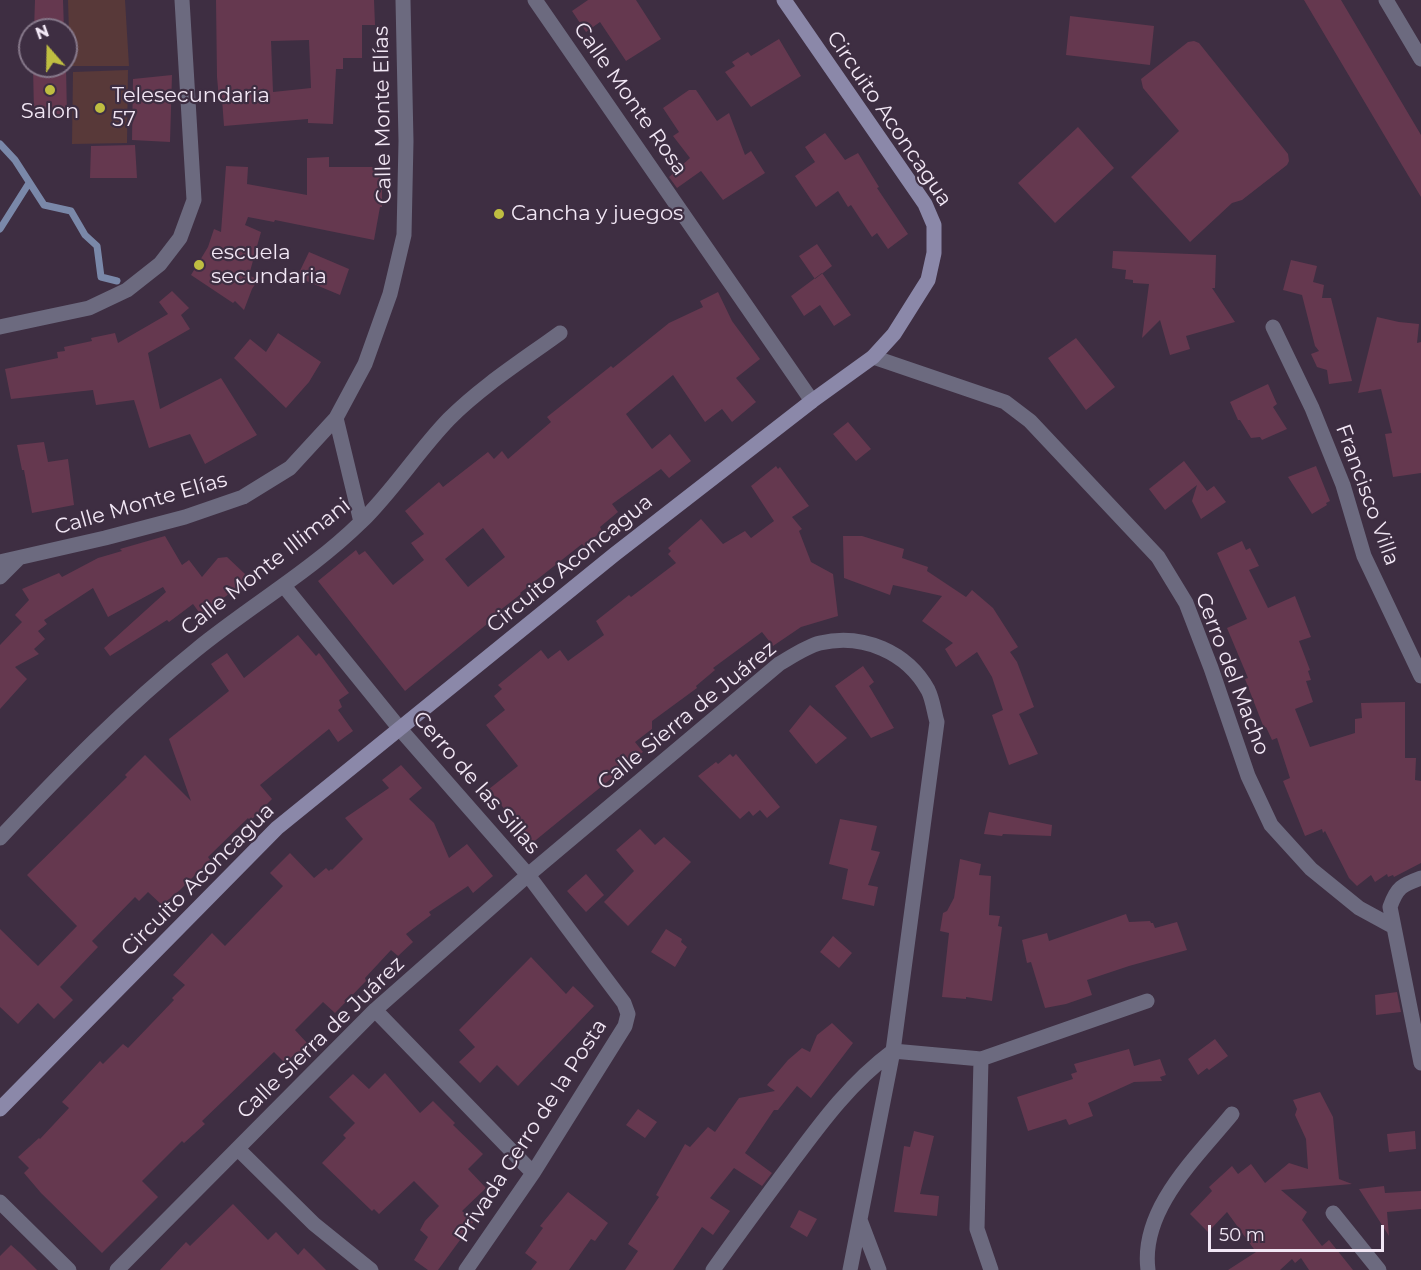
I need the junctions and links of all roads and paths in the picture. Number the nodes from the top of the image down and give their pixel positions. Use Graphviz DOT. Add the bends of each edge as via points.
graph roads {
  1 [pos="182,0"];
  2 [pos="403,0"];
  3 [pos="535,0"];
  4 [pos="784,0"];
  5 [pos="1386,0"];
  6 [pos="1421,59"];
  7 [pos="0,327"];
  8 [pos="1273,327"];
  9 [pos="561,333"];
  10 [pos="873,357"];
  11 [pos="812,401"];
  12 [pos="336,418"];
  13 [pos="361,522"];
  14 [pos="20,558"];
  15 [pos="0,562"];
  16 [pos="0,577"];
  17 [pos="284,586"];
  18 [pos="1421,676"];
  19 [pos="400,729"];
  20 [pos="0,838"];
  21 [pos="528,875"];
  22 [pos="1421,878"];
  23 [pos="1392,926"];
  24 [pos="1147,1001"];
  25 [pos="375,1010"];
  26 [pos="628,1014"];
  27 [pos="893,1051"];
  28 [pos="981,1059"];
  29 [pos="1421,1063"];
  30 [pos="0,1109"];
  31 [pos="1232,1114"];
  32 [pos="238,1149"];
  33 [pos="533,1173"];
  34 [pos="0,1202"];
  35 [pos="1333,1213"];
  36 [pos="859,1218"];
  37 [pos="69,1270"];
  38 [pos="117,1270"];
  39 [pos="371,1270"];
  40 [pos="466,1270"];
  41 [pos="712,1270"];
  42 [pos="850,1270"];
  43 [pos="879,1270"];
  44 [pos="992,1270"];
  45 [pos="1148,1270"];
  46 [pos="1379,1270"];
  1 -- 7 [label="street" via="194,200 180,238 160,264 127,291 90,308"];
  2 -- 12 [label="street, Calle Monte Elías" via="404,235 390,294 365,364"];
  3 -- 11 [label="street, Calle Monte Rosa"];
  4 -- 10 [label="street, Circuito Aconcagua" via="925,204 934,225 934,253 928,280 894,334"];
  5 -- 6 [label="street"];
  8 -- 18 [label="street, Francisco Villa" via="1312,408 1342,484 1364,556"];
  9 -- 13 [label="street, Calle Monte Illimani" via="483,389 449,419"];
  10 -- 11 [label="street, Circuito Aconcagua"];
  10 -- 23 [label="street, Cerro del Macho" via="1005,402 1030,421 1158,557 1186,603 1248,776 1271,825 1311,869 1359,908"];
  11 -- 19 [label="street, Circuito Aconcagua" via="615,554"];
  12 -- 13 [label="street"];
  12 -- 14 [label="street, Calle Monte Elías" via="290,468 243,497 162,523"];
  13 -- 17 [label="street, Calle Monte Illimani"];
  14 -- 15 [label="street, Calle Monte Elías"];
  14 -- 16 [label="street"];
  17 -- 19 [label="street, Cerro de las Sillas"];
  17 -- 20 [label="street, Calle Monte Illimani" via="197,649 138,699"];
  19 -- 21 [label="street, Cerro de las Sillas"];
  19 -- 30 [label="street, Circuito Aconcagua" via="277,828"];
  21 -- 25 [label="street, Calle Sierra de Juárez"];
  21 -- 26 [label="street, Cerro de las Sillas" via="605,976"];
  21 -- 27 [label="street, Calle Sierra de Juárez" via="779,664 820,643 856,640 887,650 908,663 928,691 937,722"];
  22 -- 23 [label="street" via="1403,885 1395,895 1390,907"];
  23 -- 29 [label="street"];
  24 -- 28 [label="street"];
  25 -- 32 [label="street, Calle Sierra de Juárez"];
  25 -- 33 [label="street"];
  26 -- 33 [label="street, Privada Cerro de la Posta" via="625,1026"];
  27 -- 28 [label="street"];
  27 -- 36 [label="street, Calle Sierra de Juárez"];
  27 -- 41 [label="street" via="850,1088 826,1116"];
  28 -- 44 [label="street" via="977,1229"];
  31 -- 45 [label="street" via="1168,1191 1152,1227"];
  32 -- 38 [label="street, Calle Sierra de Juárez"];
  32 -- 39 [label="street" via="314,1224"];
  33 -- 40 [label="street, Privada Cerro de la Posta"];
  34 -- 37 [label="street"];
  35 -- 46 [label="street"];
  36 -- 42 [label="street, Calle Sierra de Juárez"];
  36 -- 43 [label="street"];
}
